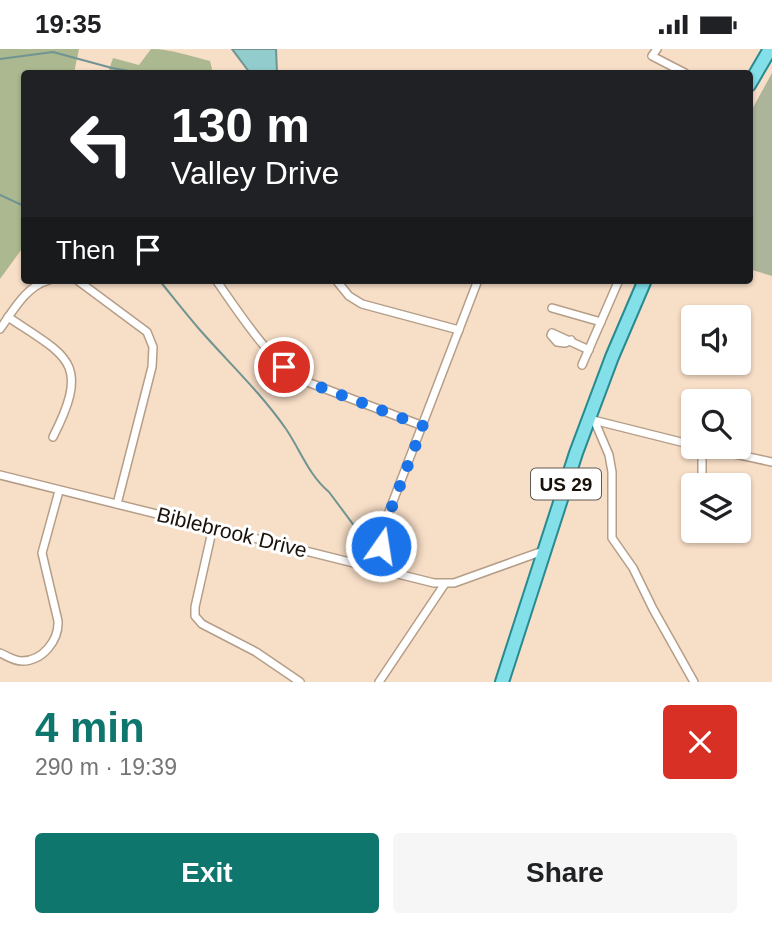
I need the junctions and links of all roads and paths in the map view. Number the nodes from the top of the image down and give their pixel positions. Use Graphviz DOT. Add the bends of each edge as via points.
graph roads {
  1 [pos="657,49"];
  2 [pos="770,49"];
  3 [pos="679,70"];
  4 [pos="753,78"];
  5 [pos="38,284"];
  6 [pos="82,284"];
  7 [pos="220,284"];
  8 [pos="339,284"];
  9 [pos="476,284"];
  10 [pos="617,284"];
  11 [pos="643,284"];
  12 [pos="552,308"];
  13 [pos="8,317"];
  14 [pos="601,322"];
  15 [pos="0,329"];
  16 [pos="459,330"];
  17 [pos="571,340"];
  18 [pos="589,350"];
  19 [pos="582,365"];
  20 [pos="592,420"];
  21 [pos="423,426"];
  22 [pos="53,437"];
  23 [pos="681,442"];
  24 [pos="751,457"];
  25 [pos="772,462"];
  26 [pos="0,475"];
  27 [pos="59,491"];
  28 [pos="117,504"];
  29 [pos="213,527"];
  30 [pos="543,551"];
  31 [pos="385,571"];
  32 [pos="444,585"];
  33 [pos="529,595"];
  34 [pos="0,653"];
  35 [pos="300,682"];
  36 [pos="379,682"];
  37 [pos="495,682"];
  38 [pos="502,682"];
  39 [pos="694,682"];
  1 -- 3 [label="street" via="652,57"];
  2 -- 4 [label="main road"];
  5 -- 13 [label="street"];
  6 -- 28 [label="street" via="147,332 153,347"];
  7 -- 21 [label="street" via="289,372"];
  8 -- 16 [label="street" via="362,304"];
  9 -- 16 [label="street"];
  10 -- 14 [label="street"];
  11 -- 20 [label="main road, US 29" via="612,357"];
  12 -- 14 [label="street"];
  13 -- 15 [label="street"];
  13 -- 22 [label="street" via="61,353 68,363 72,388"];
  14 -- 18 [label="street"];
  16 -- 21 [label="street"];
  17 -- 18 [label="street"];
  18 -- 19 [label="street"];
  20 -- 23 [label="street"];
  20 -- 30 [label="main road, US 29"];
  20 -- 39 [label="street" via="609,455 612,538"];
  21 -- 31 [label="street" via="382,533"];
  24 -- 25 [label="street"];
  26 -- 27 [label="street, Biblebrook Drive"];
  27 -- 28 [label="street, Biblebrook Drive"];
  27 -- 34 [label="street" via="42,553 58,621 55,641 31,660 13,660"];
  28 -- 29 [label="street, Biblebrook Drive"];
  29 -- 31 [label="street, Biblebrook Drive"];
  29 -- 35 [label="street" via="195,617"];
  30 -- 32 [label="street"];
  30 -- 33 [label="main road, US 29"];
  31 -- 32 [label="street, Biblebrook Drive"];
  32 -- 36 [label="street"];
  33 -- 37 [label="main road, US 29"];
  33 -- 38 [label="main road, US 29"];
}
